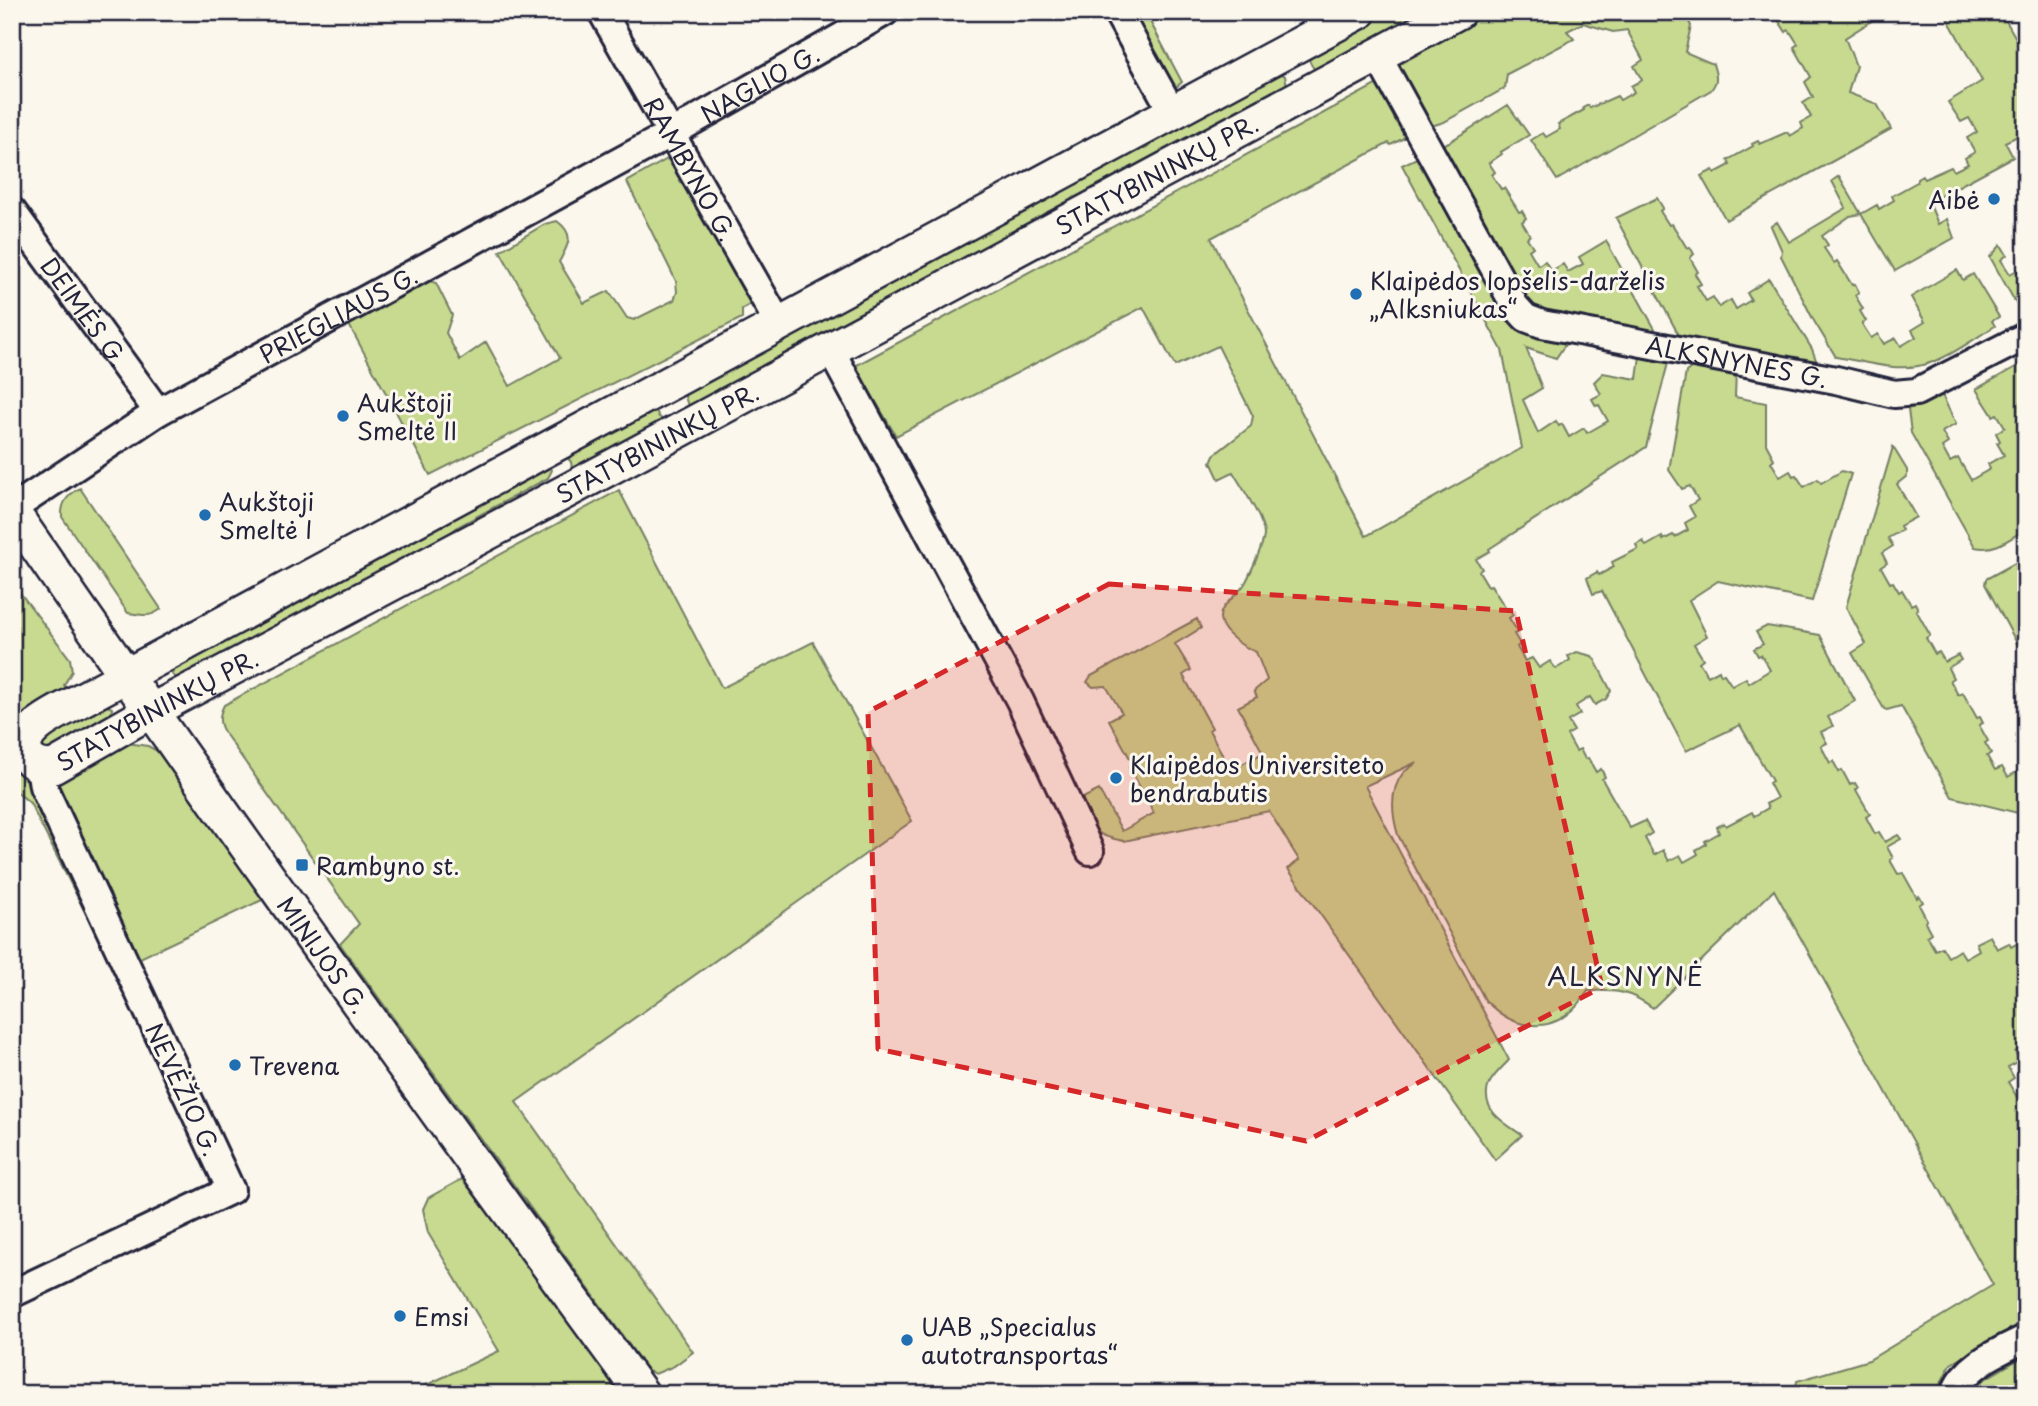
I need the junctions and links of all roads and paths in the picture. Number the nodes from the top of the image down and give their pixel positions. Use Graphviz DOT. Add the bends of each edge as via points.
graph roads {
  1 [pos="602,12"];
  2 [pos="885,12"];
  3 [pos="1117,12"];
  4 [pos="1359,12"];
  5 [pos="1458,12"];
  6 [pos="1288,52"];
  7 [pos="1377,55"];
  8 [pos="1309,91"];
  9 [pos="1173,113"];
  10 [pos="670,134"];
  11 [pos="12,211"];
  12 [pos="779,324"];
  13 [pos="2026,336"];
  14 [pos="830,349"];
  15 [pos="673,382"];
  16 [pos="158,412"];
  17 [pos="694,422"];
  18 [pos="546,451"];
  19 [pos="565,492"];
  20 [pos="12,510"];
  21 [pos="125,675"];
  22 [pos="151,711"];
  23 [pos="40,767"];
  24 [pos="1090,851"];
  25 [pos="12,1294"];
  26 [pos="2026,1338"];
  27 [pos="642,1394"];
  28 [pos="1954,1394"];
  1 -- 10 [label="street, RAMBYNO G."];
  2 -- 10 [label="street, NAGLIO G."];
  3 -- 9 [label="street"];
  4 -- 6 [label="main road, STATYBININKŲ PR."];
  5 -- 7 [label="main road, STATYBININKŲ PR."];
  6 -- 8 [label="main road" via="1302,65"];
  6 -- 9 [label="main road, STATYBININKŲ PR."];
  7 -- 8 [label="main road, STATYBININKŲ PR."];
  7 -- 13 [label="street, ALKSNYNĖS G." via="1515,306 1542,324 1894,394 1916,392"];
  8 -- 14 [label="main road, STATYBININKŲ PR."];
  9 -- 12 [label="main road, STATYBININKŲ PR."];
  10 -- 12 [label="street, RAMBYNO G."];
  10 -- 16 [label="street, PRIEGLIAUS G."];
  11 -- 16 [label="street, DEIMĖS G."];
  12 -- 15 [label="main road, STATYBININKŲ PR."];
  14 -- 17 [label="main road, STATYBININKŲ PR."];
  14 -- 24 [label="street" via="1020,701"];
  15 -- 17 [label="main road" via="670,396 674,408"];
  15 -- 18 [label="main road, STATYBININKŲ PR."];
  16 -- 20 [label="street, PRIEGLIAUS G."];
  17 -- 19 [label="main road, STATYBININKŲ PR."];
  18 -- 19 [label="main road" via="565,466"];
  18 -- 21 [label="main road, STATYBININKŲ PR."];
  19 -- 22 [label="main road, STATYBININKŲ PR."];
  20 -- 21 [label="main road, MINIJOS G."];
  21 -- 22 [label="main road, MINIJOS G."];
  21 -- 23 [label="main road, STATYBININKŲ PR." via="34,727 26,748 29,758"];
  22 -- 23 [label="main road, STATYBININKŲ PR." via="53,767"];
  22 -- 27 [label="main road, MINIJOS G."];
  23 -- 25 [label="street, NEVĖŽIO G." via="43,786 231,1190"];
  26 -- 28 [label="street" via="1979,1362"];
}
